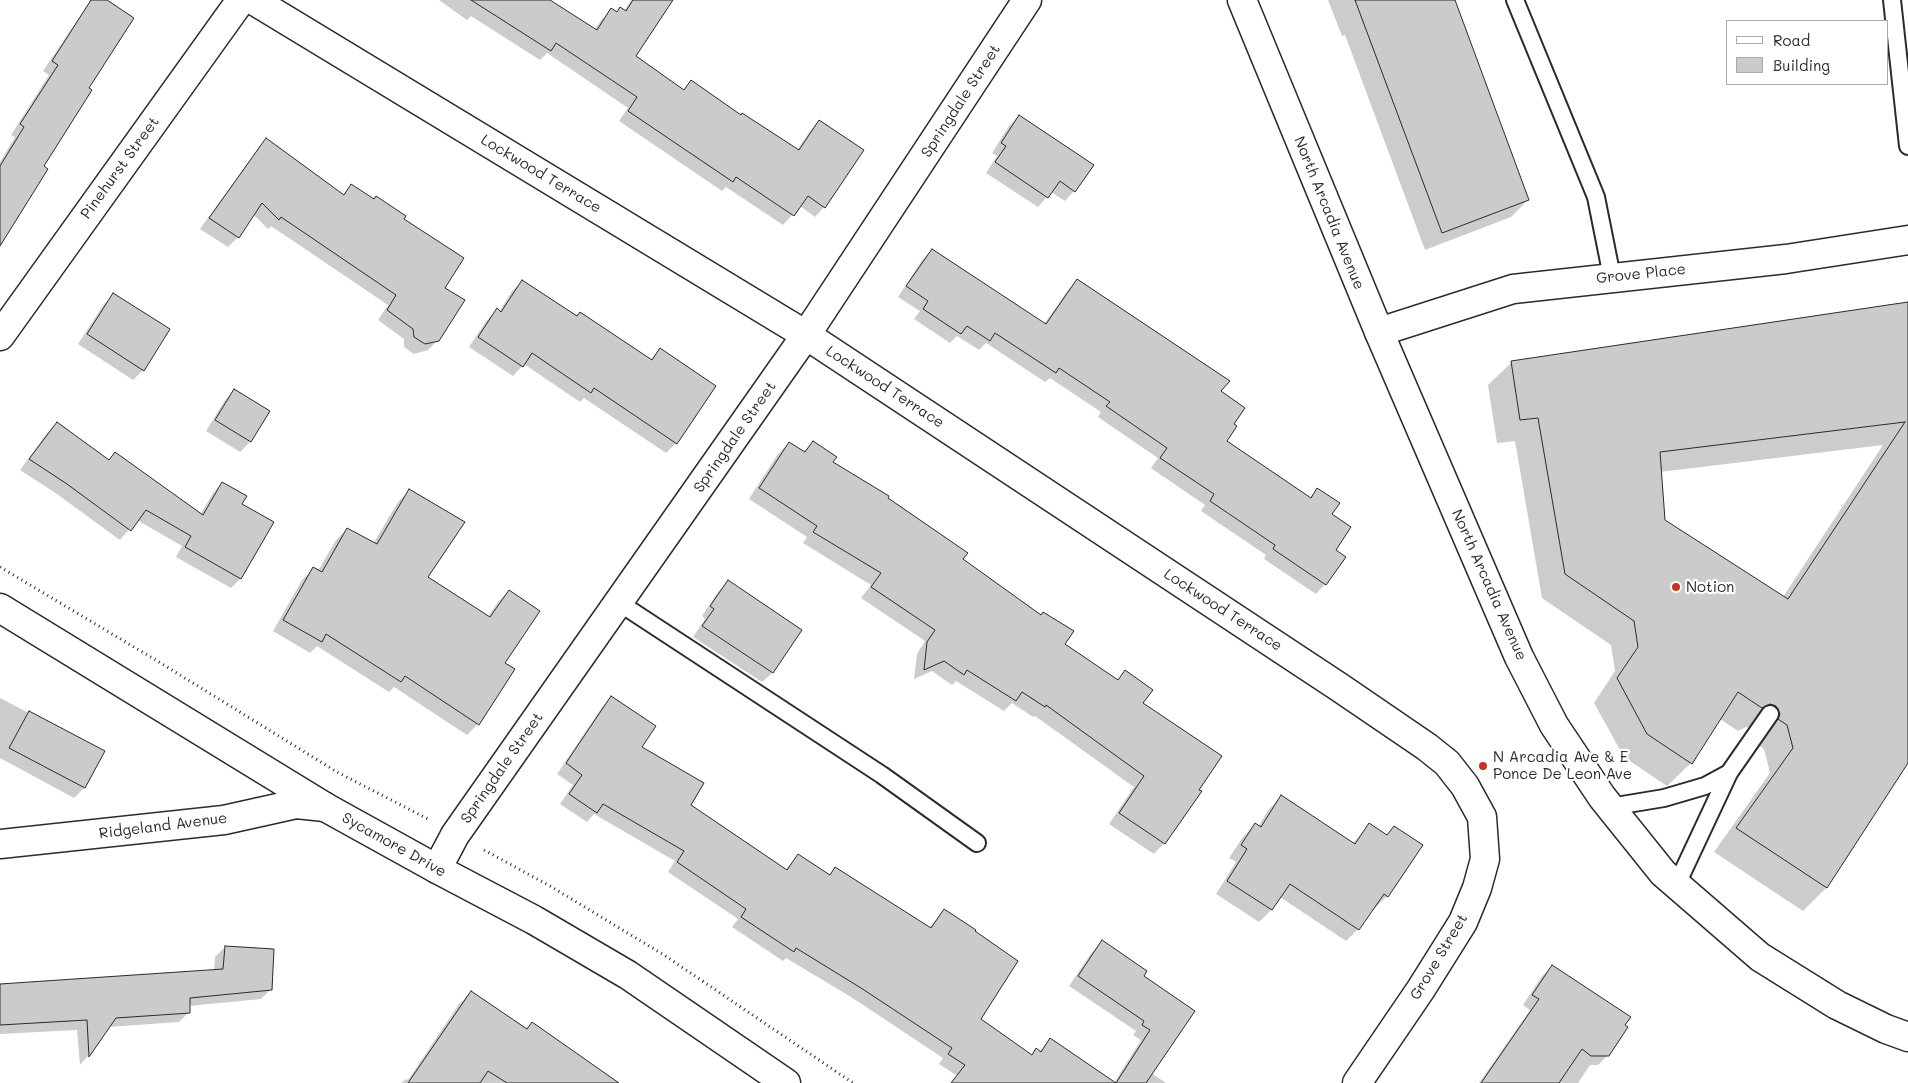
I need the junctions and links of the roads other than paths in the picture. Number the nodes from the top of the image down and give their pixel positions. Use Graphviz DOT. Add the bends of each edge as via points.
graph roads {
  1 [pos="241,0"];
  2 [pos="253,0"];
  3 [pos="1027,0"];
  4 [pos="1242,0"];
  5 [pos="1515,0"];
  6 [pos="1892,0"];
  7 [pos="1908,146"];
  8 [pos="1908,240"];
  9 [pos="1612,277"];
  10 [pos="1379,332"];
  11 [pos="806,335"];
  12 [pos="0,336"];
  13 [pos="618,602"];
  14 [pos="0,608"];
  15 [pos="1770,714"];
  16 [pos="1729,773"];
  17 [pos="325,807"];
  18 [pos="1610,808"];
  19 [pos="1482,817"];
  20 [pos="977,843"];
  21 [pos="0,844"];
  22 [pos="437,869"];
  23 [pos="1677,884"];
  24 [pos="1908,1037"];
  25 [pos="784,1082"];
  26 [pos="1357,1083"];
  1 -- 12 [label="street, Pinehurst Street"];
  2 -- 11 [label="street, Lockwood Terrace"];
  3 -- 11 [label="street, Springdale Street"];
  4 -- 10 [label="street, North Arcadia Avenue"];
  5 -- 9 [label="lane" via="1596,197"];
  6 -- 7 [label="lane"];
  8 -- 9 [label="street, Grove Place" via="1786,259"];
  9 -- 10 [label="street, Grove Place" via="1513,289"];
  10 -- 18 [label="street, North Arcadia Avenue" via="1519,657 1554,725"];
  11 -- 13 [label="street, Springdale Street"];
  11 -- 19 [label="street, Lockwood Terrace" via="1427,747 1447,763 1465,786"];
  13 -- 20 [label="lane" via="882,775"];
  13 -- 22 [label="street, Springdale Street" via="455,835"];
  14 -- 17 [label="street, Sycamore Drive"];
  15 -- 16 [label="lane"];
  16 -- 18 [label="lane" via="1696,789"];
  16 -- 23 [label="lane"];
  17 -- 21 [label="street, Ridgeland Avenue" via="296,804 224,820"];
  17 -- 22 [label="street, Sycamore Drive"];
  18 -- 23 [label="street, North Arcadia Avenue" via="1663,872"];
  19 -- 26 [label="street, Grove Street" via="1485,859 1463,922"];
  22 -- 25 [label="street, Sycamore Drive" via="628,975"];
  23 -- 24 [label="street, North Arcadia Avenue" via="1760,957 1837,1005"];
}
